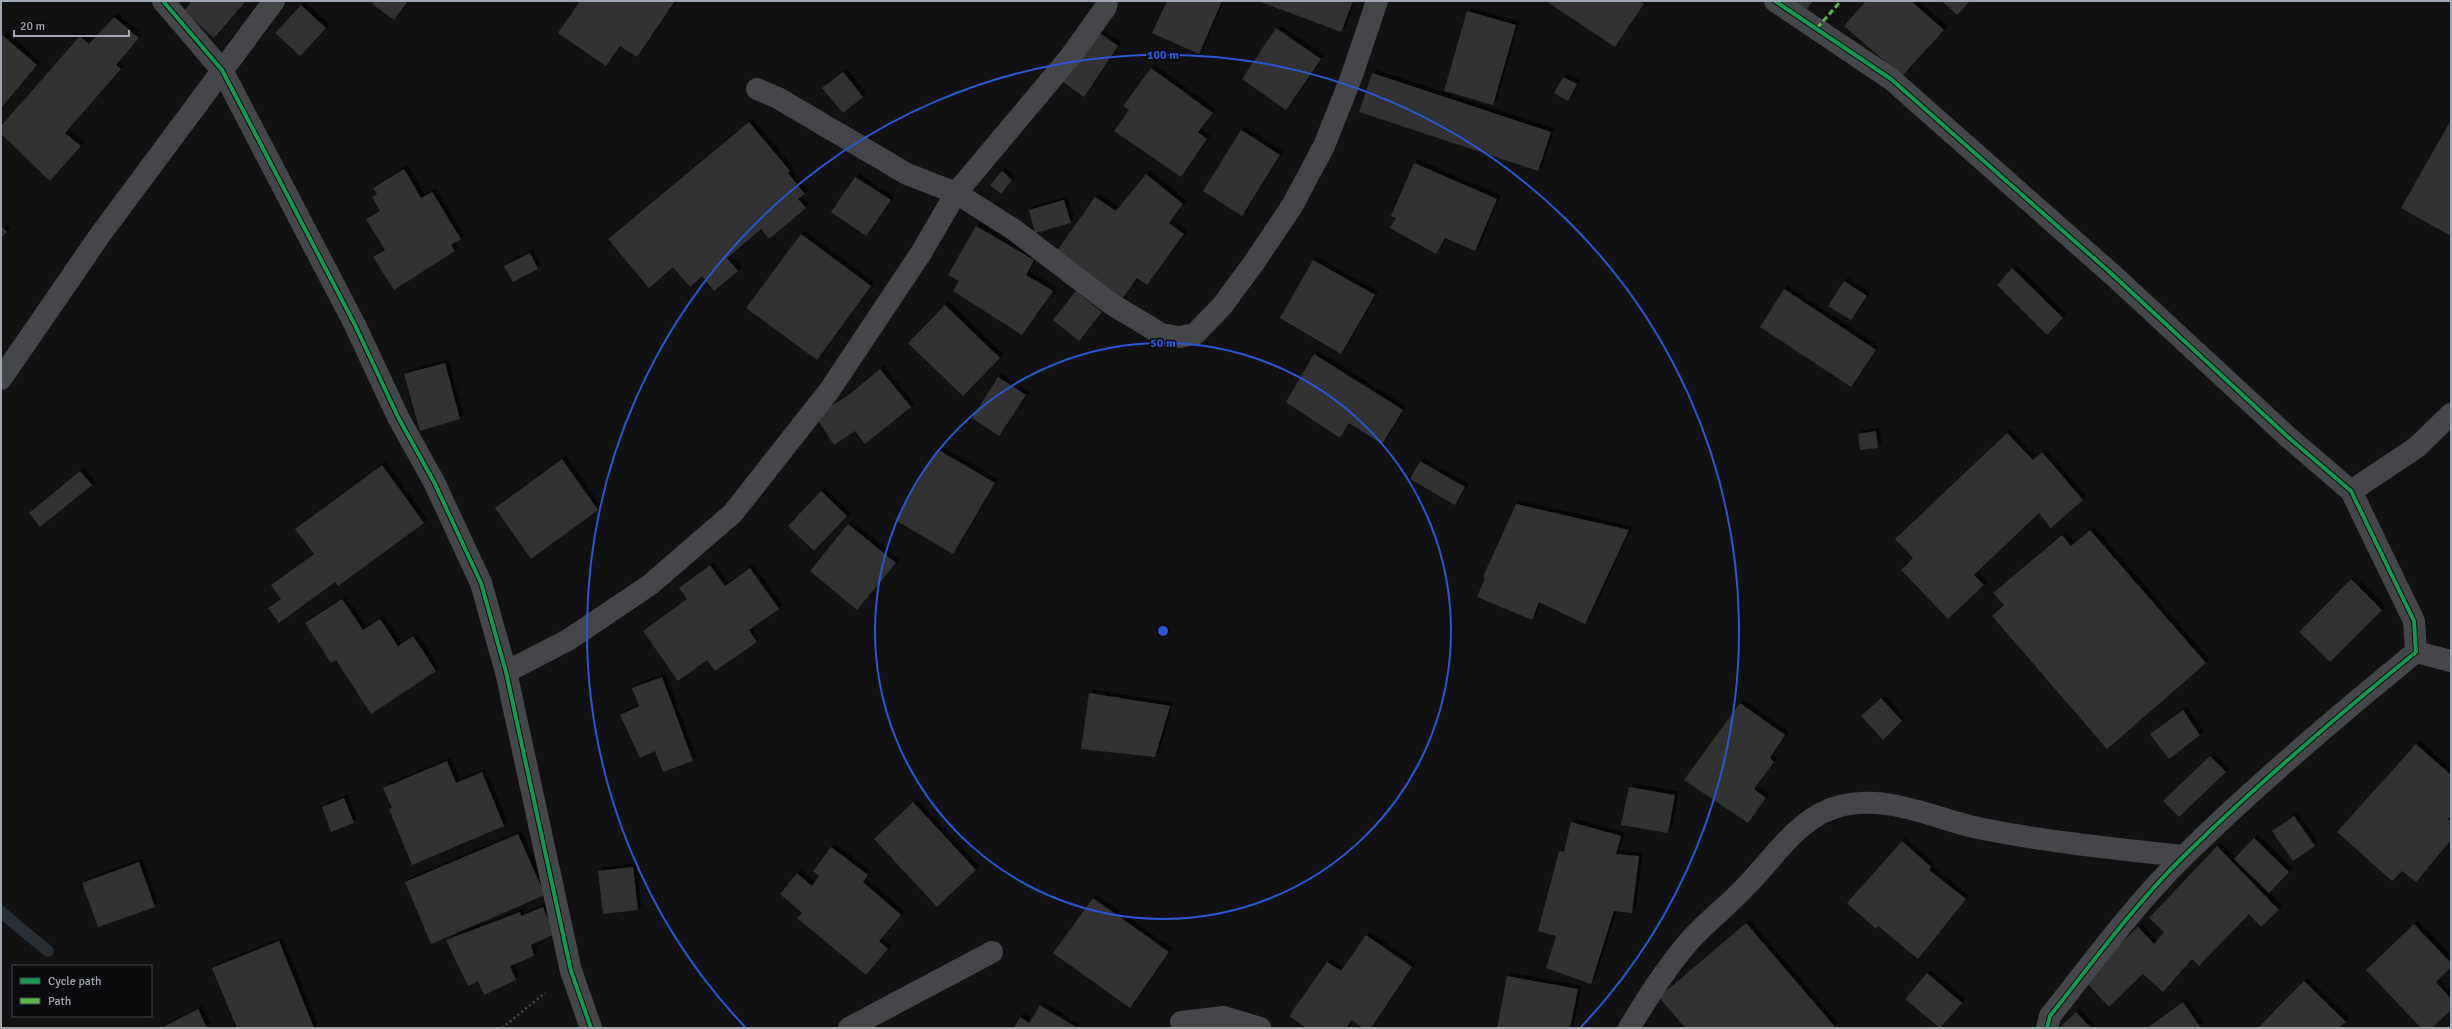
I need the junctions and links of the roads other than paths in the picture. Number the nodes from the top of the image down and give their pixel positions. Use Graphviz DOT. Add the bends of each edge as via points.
graph roads {
  1 [pos="163,1"];
  2 [pos="274,1"];
  3 [pos="1107,1"];
  4 [pos="1377,1"];
  5 [pos="1775,1"];
  6 [pos="222,70"];
  7 [pos="757,89"];
  8 [pos="956,193"];
  9 [pos="1,379"];
  10 [pos="2451,414"];
  11 [pos="2351,491"];
  12 [pos="2416,652"];
  13 [pos="2451,661"];
  14 [pos="506,672"];
  15 [pos="2183,856"];
  16 [pos="992,952"];
  17 [pos="1181,1022"];
  18 [pos="591,1028"];
  19 [pos="849,1028"];
  20 [pos="1260,1028"];
  21 [pos="1629,1028"];
  22 [pos="2047,1028"];
  1 -- 6 [label="street"];
  2 -- 6 [label="street"];
  3 -- 8 [label="street" via="1106,7 1070,57"];
  4 -- 8 [label="street" via="1351,78 1324,146 1292,206 1254,264 1222,306 1195,334 1179,337 1161,334 1110,303 1013,229"];
  5 -- 11 [label="street" via="1891,79 2114,276 2288,437"];
  6 -- 9 [label="street" via="100,235"];
  6 -- 14 [label="street" via="355,325 398,417 434,482 481,583"];
  7 -- 8 [label="street" via="778,98 906,174"];
  8 -- 14 [label="street" via="921,253 829,391 733,512 651,584 568,640"];
  10 -- 11 [label="street" via="2416,447"];
  11 -- 12 [label="street" via="2414,621"];
  12 -- 13 [label="street"];
  12 -- 15 [label="street" via="2360,698"];
  14 -- 18 [label="street" via="571,971"];
  15 -- 21 [label="street" via="2052,842 1958,824 1903,806 1867,802 1843,805 1818,815 1785,840 1749,883 1692,939 1654,988"];
  15 -- 22 [label="street" via="2050,1016"];
  16 -- 19 [label="street"];
  17 -- 20 [label="street" via="1224,1017"];
}
